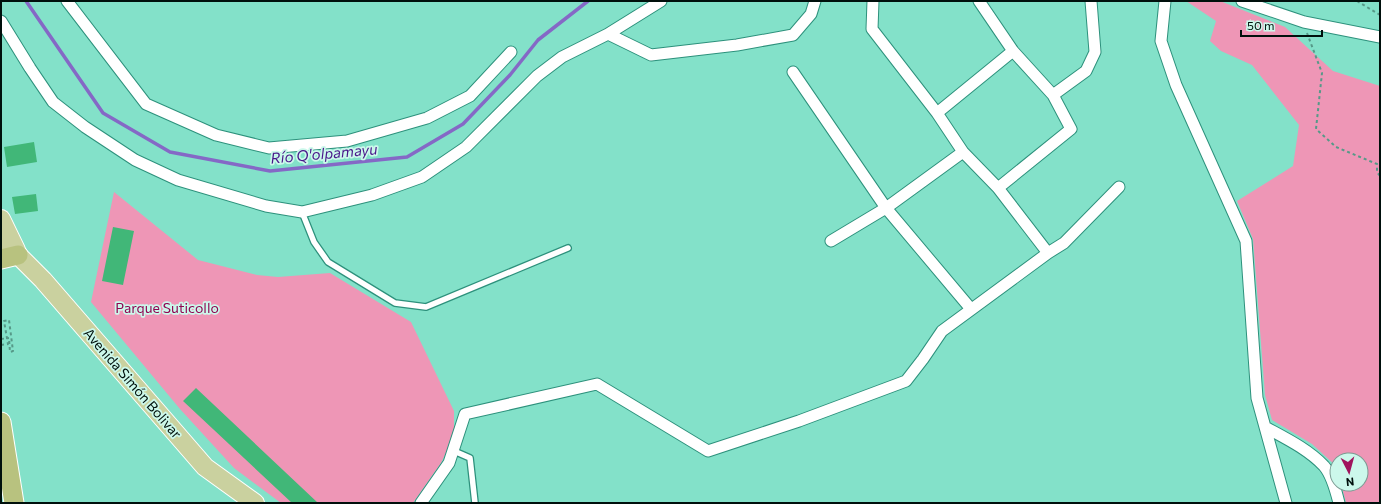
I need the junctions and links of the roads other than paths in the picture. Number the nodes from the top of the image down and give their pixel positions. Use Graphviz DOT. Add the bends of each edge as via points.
graph roads {
  1 [pos="67,1"];
  2 [pos="661,1"];
  3 [pos="815,1"];
  4 [pos="873,1"];
  5 [pos="979,1"];
  6 [pos="1091,1"];
  7 [pos="1165,1"];
  8 [pos="1242,1"];
  9 [pos="1,21"];
  10 [pos="608,34"];
  11 [pos="1380,37"];
  12 [pos="1013,50"];
  13 [pos="511,52"];
  14 [pos="793,72"];
  15 [pos="1053,95"];
  16 [pos="937,113"];
  17 [pos="964,152"];
  18 [pos="1119,187"];
  19 [pos="998,188"];
  20 [pos="886,208"];
  21 [pos="302,212"];
  22 [pos="1,219"];
  23 [pos="1,241"];
  24 [pos="831,241"];
  25 [pos="568,248"];
  26 [pos="1048,253"];
  27 [pos="10,257"];
  28 [pos="971,309"];
  29 [pos="1,422"];
  30 [pos="1265,427"];
  31 [pos="454,451"];
  32 [pos="14,503"];
  33 [pos="255,503"];
  34 [pos="420,503"];
  35 [pos="475,503"];
  36 [pos="1286,503"];
  37 [pos="1339,503"];
  1 -- 13 [label="street" via="146,104 216,135 269,148 347,141 427,118 470,96"];
  2 -- 10 [label="street"];
  3 -- 10 [label="street" via="811,14 793,35 737,45 651,55"];
  4 -- 16 [label="street" via="872,29"];
  5 -- 12 [label="street"];
  6 -- 15 [label="street" via="1095,52 1086,71"];
  7 -- 30 [label="street" via="1161,41 1176,85 1246,241 1257,398"];
  8 -- 11 [label="street" via="1304,22"];
  9 -- 21 [label="street" via="54,102 85,127 135,160 178,180 266,206"];
  10 -- 21 [label="street" via="562,57 537,76 466,147 422,177 372,195"];
  12 -- 15 [label="street"];
  12 -- 16 [label="street"];
  14 -- 20 [label="street"];
  15 -- 19 [label="street" via="1070,128"];
  16 -- 17 [label="street"];
  17 -- 19 [label="street"];
  17 -- 20 [label="street"];
  18 -- 26 [label="street" via="1064,244"];
  19 -- 26 [label="street"];
  20 -- 24 [label="street"];
  20 -- 28 [label="street"];
  21 -- 25 [label="lane" via="314,242 328,262 395,303 426,307"];
  22 -- 27 [label="main road, Avenida Simón Bolivar"];
  23 -- 27 [label="main road, Avenida Simón Bolivar"];
  26 -- 28 [label="street"];
  27 -- 33 [label="main road, Avenida Simón Bolivar" via="78,320 205,467"];
  28 -- 31 [label="street" via="942,330 906,382 799,421 708,450 597,384 465,414"];
  29 -- 32 [label="highway"];
  30 -- 36 [label="street"];
  30 -- 37 [label="street" via="1306,450 1325,467"];
  31 -- 34 [label="street" via="449,463"];
  31 -- 35 [label="lane" via="470,458"];
}
